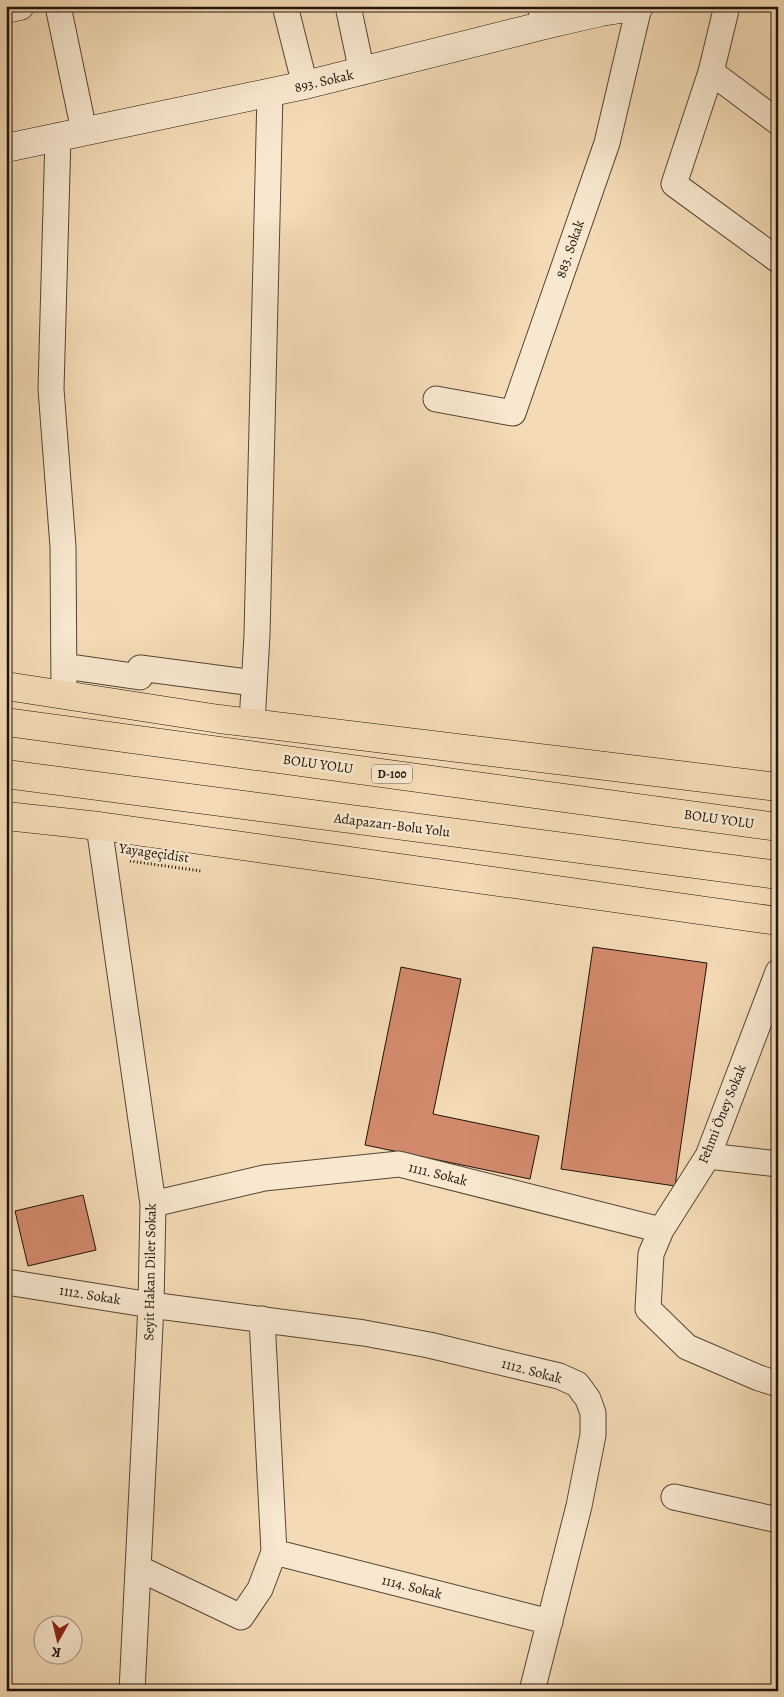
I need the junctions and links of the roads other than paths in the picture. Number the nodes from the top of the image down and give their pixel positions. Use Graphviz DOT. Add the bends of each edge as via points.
graph roads {
  1 [pos="20,6"];
  2 [pos="58,6"];
  3 [pos="285,6"];
  4 [pos="348,6"];
  5 [pos="639,6"];
  6 [pos="727,6"];
  7 [pos="600,9"];
  8 [pos="6,10"];
  9 [pos="542,16"];
  10 [pos="362,72"];
  11 [pos="711,72"];
  12 [pos="305,86"];
  13 [pos="270,93"];
  14 [pos="778,122"];
  15 [pos="84,131"];
  16 [pos="58,136"];
  17 [pos="6,148"];
  18 [pos="778,260"];
  19 [pos="436,399"];
  20 [pos="64,666"];
  21 [pos="254,683"];
  22 [pos="6,686"];
  23 [pos="6,692"];
  24 [pos="64,695"];
  25 [pos="6,722"];
  26 [pos="252,723"];
  27 [pos="6,774"];
  28 [pos="778,787"];
  29 [pos="15,816"];
  30 [pos="99,826"];
  31 [pos="778,827"];
  32 [pos="778,875"];
  33 [pos="778,921"];
  34 [pos="778,972"];
  35 [pos="708,1156"];
  36 [pos="778,1164"];
  37 [pos="153,1204"];
  38 [pos="660,1230"];
  39 [pos="6,1282"];
  40 [pos="151,1305"];
  41 [pos="262,1319"];
  42 [pos="778,1384"];
  43 [pos="674,1497"];
  44 [pos="778,1520"];
  45 [pos="274,1552"];
  46 [pos="138,1568"];
  47 [pos="550,1622"];
  48 [pos="132,1691"];
  49 [pos="532,1691"];
  1 -- 8 [label="street"];
  2 -- 15 [label="street"];
  3 -- 12 [label="street"];
  4 -- 10 [label="street"];
  5 -- 7 [label="street, 893. Sokak"];
  5 -- 19 [label="street, 883. Sokak" via="607,143 513,413"];
  6 -- 11 [label="street"];
  7 -- 9 [label="street, 893. Sokak"];
  9 -- 10 [label="street, 893. Sokak"];
  10 -- 12 [label="street, 893. Sokak"];
  11 -- 14 [label="street"];
  11 -- 18 [label="street" via="674,184"];
  12 -- 13 [label="street, 893. Sokak"];
  13 -- 15 [label="street, 893. Sokak"];
  13 -- 21 [label="street"];
  15 -- 16 [label="street, 893. Sokak"];
  16 -- 17 [label="street, 893. Sokak"];
  16 -- 20 [label="street" via="51,390 63,547"];
  20 -- 21 [label="street" via="140,677 140,668"];
  20 -- 24 [label="street"];
  21 -- 26 [label="street"];
  22 -- 24 [label="highway"];
  23 -- 24 [label="highway"];
  24 -- 26 [label="highway"];
  25 -- 31 [label="highway, BOLU YOLU / D-100"];
  26 -- 28 [label="highway"];
  27 -- 32 [label="highway, Adapazarı-Bolu Yolu"];
  29 -- 30 [label="highway"];
  30 -- 33 [label="highway"];
  30 -- 37 [label="street, Seyit Hakan Diler Sokak"];
  34 -- 35 [label="street, Fehmi Öney Sokak"];
  35 -- 36 [label="street"];
  35 -- 38 [label="street, Fehmi Öney Sokak"];
  37 -- 38 [label="street, 1111. Sokak" via="264,1178 400,1164"];
  37 -- 40 [label="street, Seyit Hakan Diler Sokak"];
  38 -- 42 [label="street, Fehmi Öney Sokak" via="651,1254 648,1309 687,1347"];
  39 -- 40 [label="street, 1112. Sokak"];
  40 -- 41 [label="street, 1112. Sokak"];
  40 -- 46 [label="street, Seyit Hakan Diler Sokak"];
  41 -- 45 [label="street"];
  41 -- 47 [label="street, 1112. Sokak" via="429,1345 559,1376 577,1384 593,1413 593,1435"];
  43 -- 44 [label="street"];
  45 -- 46 [label="street" via="260,1588 241,1618"];
  45 -- 47 [label="street, 1114. Sokak"];
  46 -- 48 [label="street, Seyit Hakan Diler Sokak"];
  47 -- 49 [label="street, 1112. Sokak"];
}
